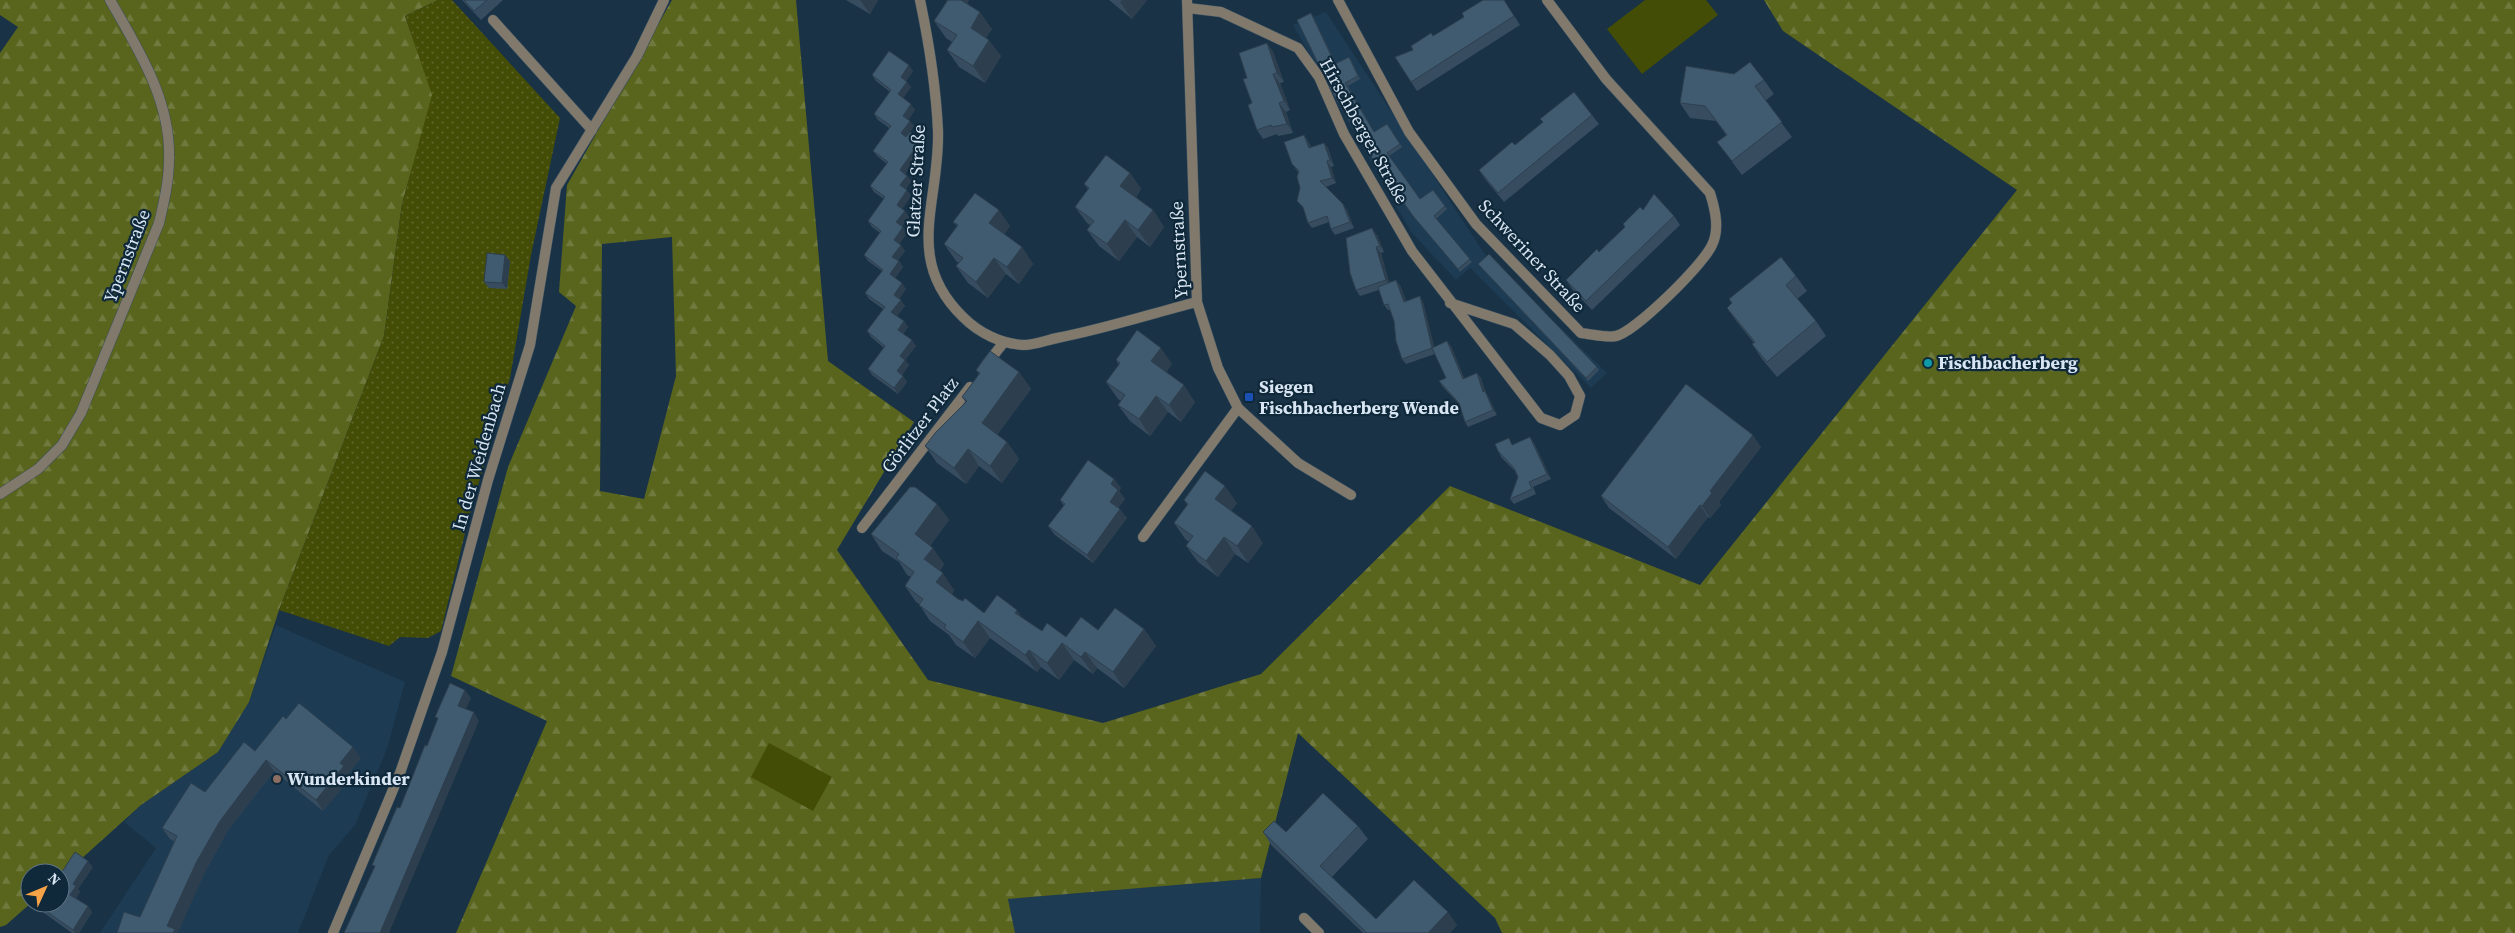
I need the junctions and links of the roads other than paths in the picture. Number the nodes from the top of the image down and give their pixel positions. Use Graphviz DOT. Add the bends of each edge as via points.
graph roads {
  1 [pos="110,0"];
  2 [pos="664,0"];
  3 [pos="920,0"];
  4 [pos="1338,0"];
  5 [pos="1547,0"];
  6 [pos="1187,4"];
  7 [pos="493,20"];
  8 [pos="592,130"];
  9 [pos="1197,302"];
  10 [pos="1450,303"];
  11 [pos="1004,342"];
  12 [pos="1238,408"];
  13 [pos="0,494"];
  14 [pos="1351,495"];
  15 [pos="862,528"];
  16 [pos="1143,537"];
  17 [pos="1304,918"];
  18 [pos="333,933"];
  19 [pos="1319,933"];
  1 -- 13 [label="street, Ypernstraße" via="155,84 166,120 170,158 159,223 81,412 62,445 38,469"];
  2 -- 8 [label="street, In der Weidenbach" via="637,56"];
  3 -- 11 [label="street, Glatzer Straße" via="930,44 938,132 928,239 933,274 948,302 975,328"];
  4 -- 5 [label="street, Schweriner Straße" via="1408,132 1476,224 1581,333 1616,336 1649,314 1700,264 1713,244 1716,216 1710,193 1606,79"];
  6 -- 9 [label="street, Ypernstraße"];
  6 -- 10 [label="street, Hirschberger Straße" via="1221,12 1298,48 1319,77 1344,134 1412,251"];
  7 -- 8 [label="street"];
  8 -- 18 [label="street, In der Weidenbach" via="556,188 530,345 488,480 442,652 400,773"];
  9 -- 11 [label="street, Glatzer Straße" via="1076,335 1025,345"];
  9 -- 12 [label="street, Ypernstraße" via="1218,368"];
  10 -- 10 [label="street, Hirschberger Straße" via="1541,418 1560,425 1575,415 1580,396 1570,376 1542,349 1514,324"];
  11 -- 15 [label="street, Görlitzer Platz"];
  12 -- 14 [label="street, Ypernstraße" via="1298,463"];
  12 -- 16 [label="street"];
  17 -- 19 [label="street"];
}
